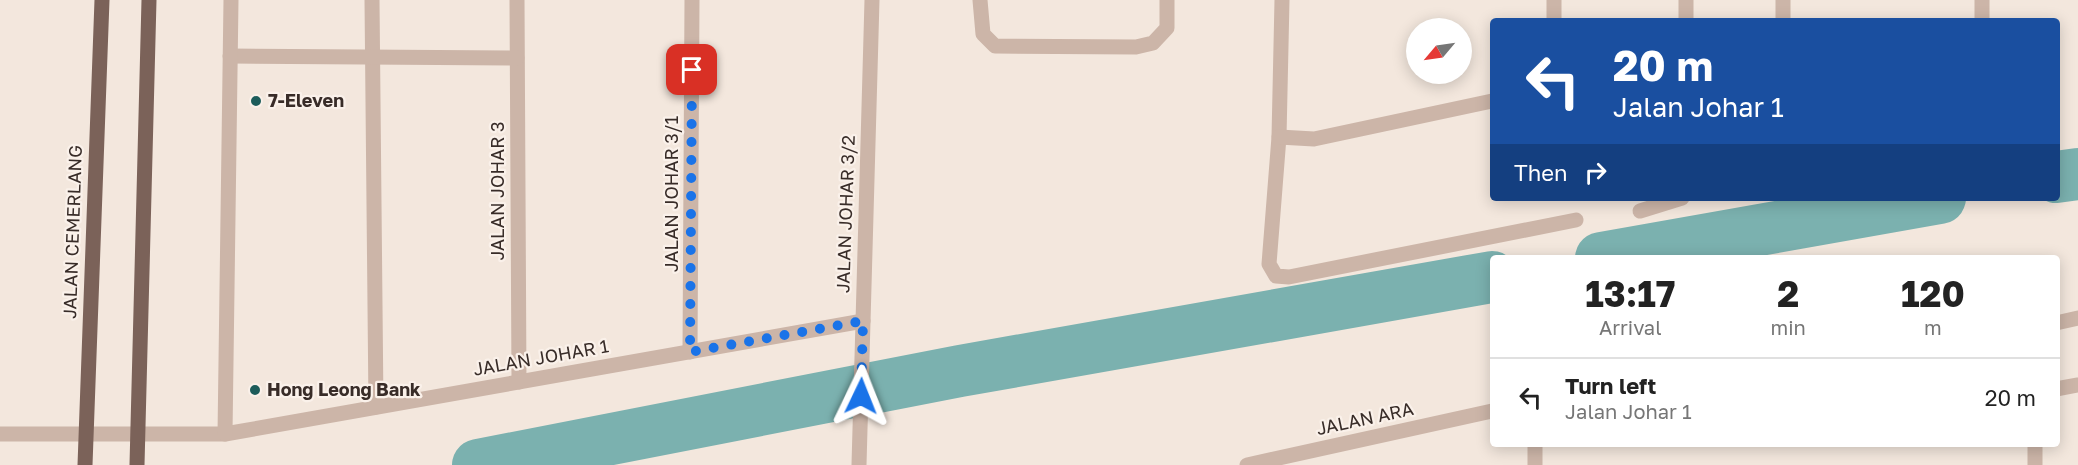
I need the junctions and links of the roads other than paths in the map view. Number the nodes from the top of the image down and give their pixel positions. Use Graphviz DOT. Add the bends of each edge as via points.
graph roads {
  1 [pos="102,0"];
  2 [pos="149,0"];
  3 [pos="231,0"];
  4 [pos="372,0"];
  5 [pos="517,0"];
  6 [pos="692,0"];
  7 [pos="872,0"];
  8 [pos="980,0"];
  9 [pos="1167,0"];
  10 [pos="1282,0"];
  11 [pos="1554,0"];
  12 [pos="1686,0"];
  13 [pos="1783,0"];
  14 [pos="1982,0"];
  15 [pos="1554,18"];
  16 [pos="1686,18"];
  17 [pos="1783,18"];
  18 [pos="1982,18"];
  19 [pos="230,56"];
  20 [pos="371,57"];
  21 [pos="517,58"];
  22 [pos="1490,101"];
  23 [pos="1279,136"];
  24 [pos="1672,201"];
  25 [pos="1640,211"];
  26 [pos="1576,220"];
  27 [pos="2078,318"];
  28 [pos="863,321"];
  29 [pos="2060,322"];
  30 [pos="690,352"];
  31 [pos="519,382"];
  32 [pos="2078,385"];
  33 [pos="2060,388"];
  34 [pos="376,407"];
  35 [pos="1490,411"];
  36 [pos="0,434"];
  37 [pos="225,434"];
  38 [pos="85,435"];
  39 [pos="137,435"];
  40 [pos="1535,447"];
  41 [pos="2035,447"];
  42 [pos="137,463"];
  43 [pos="85,465"];
  44 [pos="859,465"];
  45 [pos="1246,465"];
  46 [pos="1535,465"];
  47 [pos="2035,465"];
  1 -- 38 [label="main road, JALAN CEMERLANG"];
  2 -- 39 [label="main road"];
  3 -- 19 [label="street"];
  4 -- 20 [label="street"];
  5 -- 21 [label="street, JALAN JOHAR 3"];
  6 -- 30 [label="street, JALAN JOHAR 3/1"];
  7 -- 28 [label="street, JALAN JOHAR 3/2"];
  8 -- 9 [label="street" via="983,34 995,46 1136,47 1153,43 1167,28"];
  10 -- 23 [label="street"];
  11 -- 15 [label="street"];
  12 -- 16 [label="street"];
  13 -- 17 [label="street"];
  14 -- 18 [label="street"];
  19 -- 20 [label="street"];
  19 -- 37 [label="street"];
  20 -- 21 [label="street"];
  20 -- 34 [label="street"];
  21 -- 31 [label="street, JALAN JOHAR 3"];
  22 -- 23 [label="street" via="1314,139"];
  23 -- 26 [label="street" via="1269,264 1276,276 1289,277"];
  24 -- 25 [label="street"];
  27 -- 29 [label="street"];
  28 -- 30 [label="street, JALAN JOHAR 1"];
  28 -- 44 [label="street, JALAN JOHAR 3/2"];
  30 -- 31 [label="street, JALAN JOHAR 1"];
  31 -- 34 [label="street, JALAN JOHAR 1"];
  32 -- 33 [label="street"];
  34 -- 37 [label="street, JALAN JOHAR 1"];
  35 -- 45 [label="street, JALAN ARA"];
  36 -- 38 [label="street, JALAN JOHAR 1"];
  37 -- 39 [label="street, JALAN JOHAR 1"];
  38 -- 39 [label="street, JALAN JOHAR 1"];
  38 -- 43 [label="main road, JALAN CEMERLANG"];
  39 -- 42 [label="main road"];
  40 -- 46 [label="street"];
  41 -- 47 [label="street"];
}
